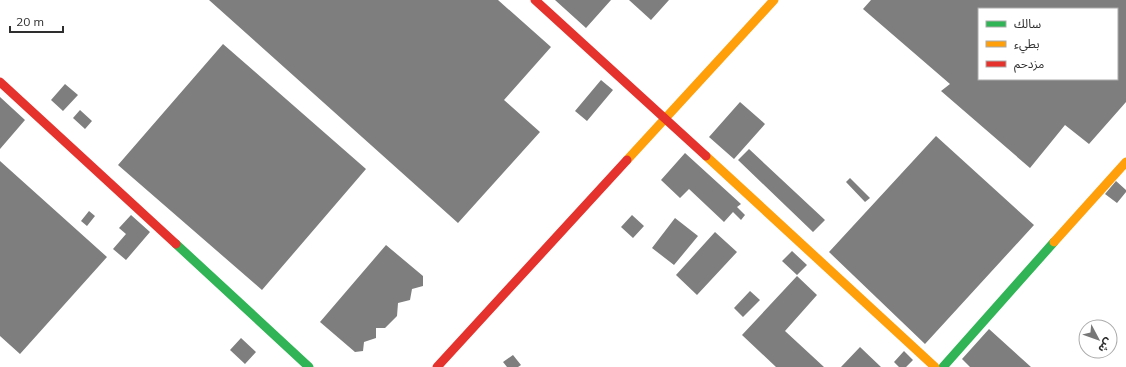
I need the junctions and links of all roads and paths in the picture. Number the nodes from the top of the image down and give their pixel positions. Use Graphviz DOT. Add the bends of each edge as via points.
graph roads {
  1 [pos="535,0"];
  2 [pos="774,0"];
  3 [pos="0,82"];
  4 [pos="666,118"];
  5 [pos="1126,162"];
  6 [pos="309,367"];
  7 [pos="437,367"];
  8 [pos="935,367"];
  9 [pos="943,367"];
  1 -- 4 [label="street"];
  2 -- 4 [label="street"];
  3 -- 6 [label="street"];
  4 -- 7 [label="street"];
  4 -- 8 [label="street"];
  5 -- 9 [label="street"];
}
